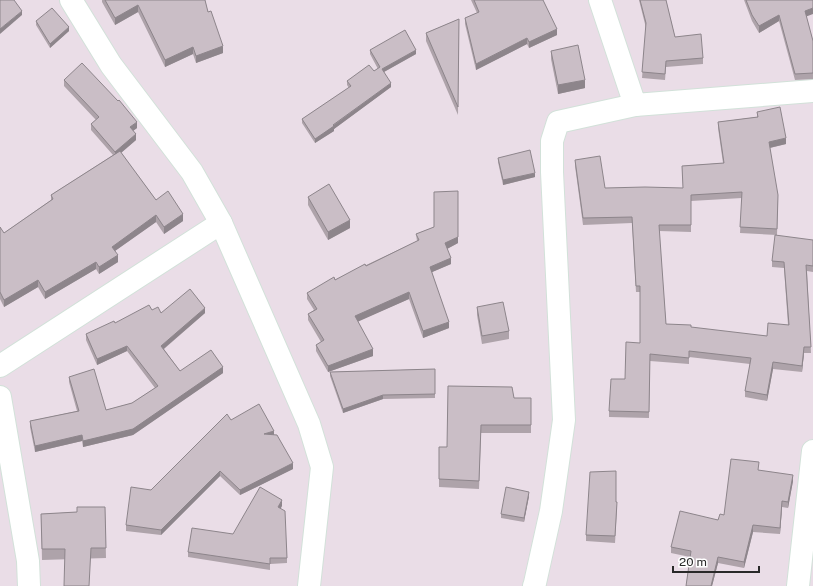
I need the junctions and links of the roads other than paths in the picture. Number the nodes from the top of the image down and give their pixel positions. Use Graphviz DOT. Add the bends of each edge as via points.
graph roads {
  1 [pos="71,0"];
  2 [pos="600,0"];
  3 [pos="813,91"];
  4 [pos="635,105"];
  5 [pos="221,223"];
  6 [pos="0,366"];
  7 [pos="0,397"];
  8 [pos="813,451"];
  9 [pos="30,586"];
  10 [pos="309,586"];
  11 [pos="534,586"];
  12 [pos="798,586"];
  1 -- 5 [label="street" via="112,65 192,172"];
  2 -- 4 [label="street"];
  3 -- 4 [label="street"];
  4 -- 11 [label="street" via="558,122 552,141 564,420 551,511"];
  5 -- 6 [label="street"];
  5 -- 10 [label="street" via="309,424 322,467"];
  7 -- 9 [label="street"];
  8 -- 12 [label="street"];
}
